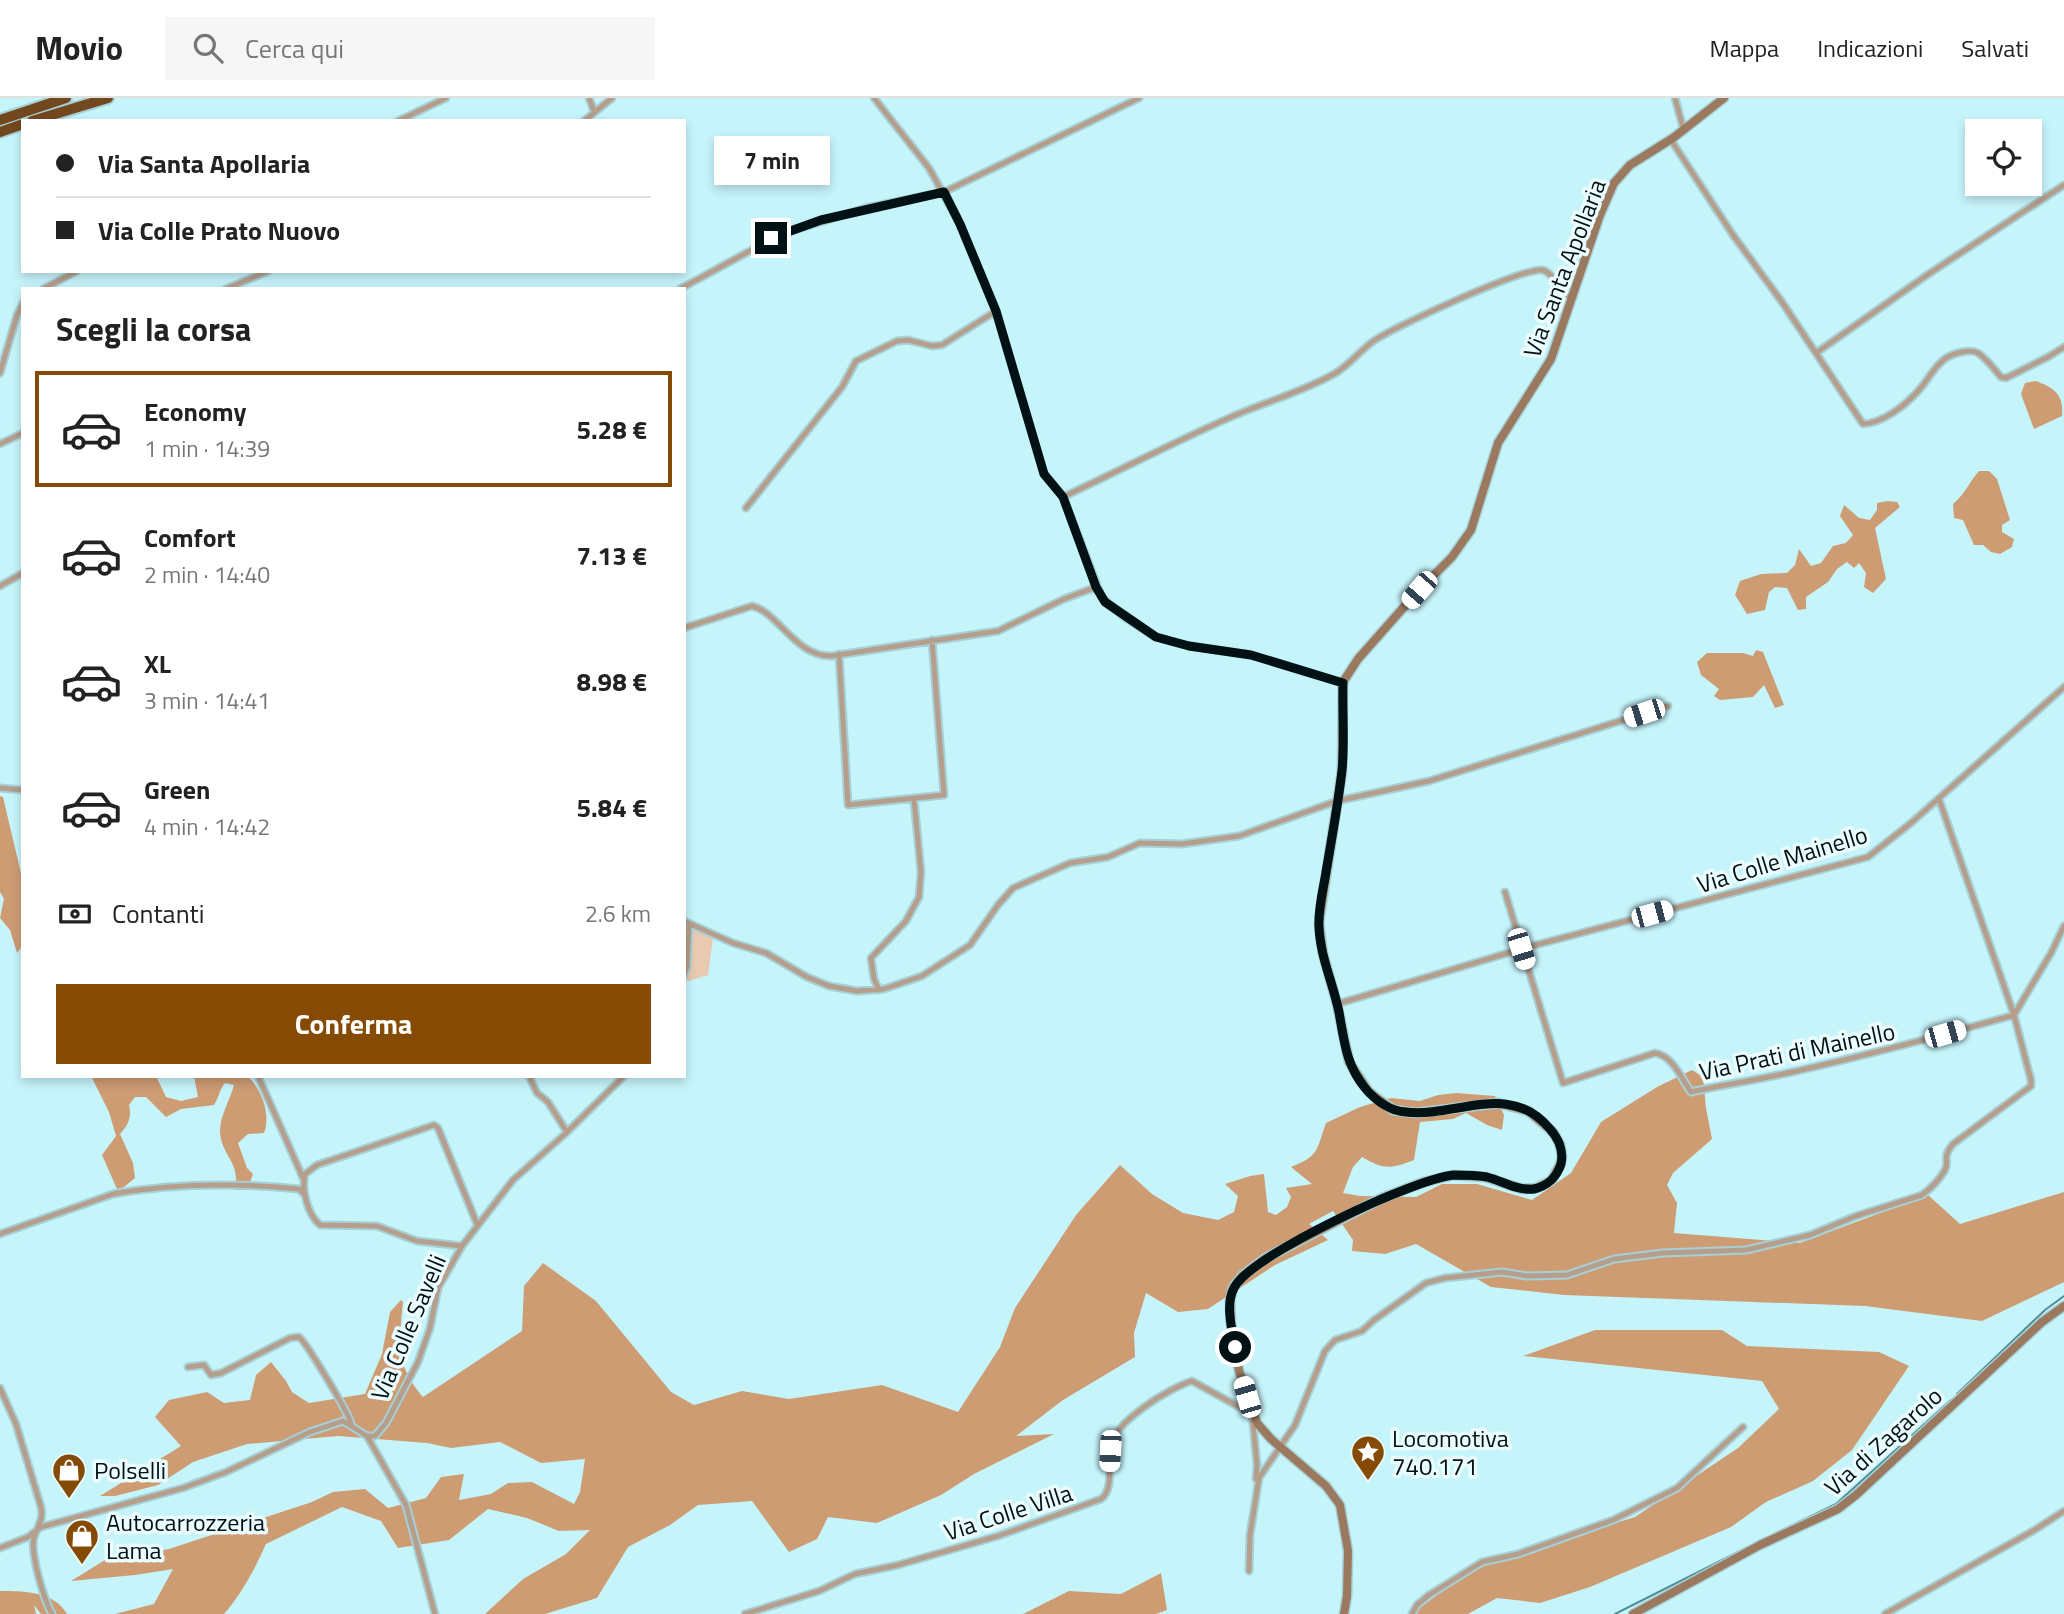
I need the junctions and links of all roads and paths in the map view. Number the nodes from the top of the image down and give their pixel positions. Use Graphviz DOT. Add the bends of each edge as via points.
graph roads {
  1 [pos="66,98"];
  2 [pos="108,98"];
  3 [pos="446,98"];
  4 [pos="589,98"];
  5 [pos="612,98"];
  6 [pos="874,98"];
  7 [pos="1139,98"];
  8 [pos="1675,98"];
  9 [pos="1724,98"];
  10 [pos="594,111"];
  11 [pos="39,119"];
  12 [pos="402,119"];
  13 [pos="586,119"];
  14 [pos="0,120"];
  15 [pos="21,125"];
  16 [pos="1684,131"];
  17 [pos="0,132"];
  18 [pos="1671,140"];
  19 [pos="2064,185"];
  20 [pos="944,192"];
  21 [pos="73,273"];
  22 [pos="263,273"];
  23 [pos="47,287"];
  24 [pos="231,287"];
  25 [pos="684,287"];
  26 [pos="1572,297"];
  27 [pos="21,307"];
  28 [pos="996,311"];
  29 [pos="2064,346"];
  30 [pos="1816,353"];
  31 [pos="0,373"];
  32 [pos="21,434"];
  33 [pos="0,444"];
  34 [pos="1063,497"];
  35 [pos="746,508"];
  36 [pos="21,574"];
  37 [pos="0,586"];
  38 [pos="1096,587"];
  39 [pos="686,627"];
  40 [pos="932,640"];
  41 [pos="839,654"];
  42 [pos="1343,683"];
  43 [pos="2064,687"];
  44 [pos="1668,706"];
  45 [pos="0,788"];
  46 [pos="21,790"];
  47 [pos="1939,799"];
  48 [pos="914,800"];
  49 [pos="1337,801"];
  50 [pos="1505,891"];
  51 [pos="687,923"];
  52 [pos="2064,926"];
  53 [pos="1521,949"];
  54 [pos="686,970"];
  55 [pos="879,990"];
  56 [pos="1337,1004"];
  57 [pos="2014,1015"];
  58 [pos="259,1078"];
  59 [pos="530,1078"];
  60 [pos="622,1078"];
  61 [pos="567,1132"];
  62 [pos="303,1178"];
  63 [pos="304,1196"];
  64 [pos="477,1223"];
  65 [pos="0,1234"];
  66 [pos="462,1246"];
  67 [pos="2064,1306"];
  68 [pos="188,1367"];
  69 [pos="0,1388"];
  70 [pos="1252,1414"];
  71 [pos="351,1424"];
  72 [pos="1743,1427"];
  73 [pos="367,1436"];
  74 [pos="1280,1446"];
  75 [pos="1254,1500"];
  76 [pos="2064,1511"];
  77 [pos="38,1529"];
  78 [pos="0,1548"];
  79 [pos="1249,1572"];
  80 [pos="51,1614"];
  81 [pos="435,1614"];
  82 [pos="745,1614"];
  83 [pos="1344,1614"];
  84 [pos="1412,1614"];
  85 [pos="1633,1614"];
  86 [pos="1885,1614"];
  1 -- 14 [label="highway"];
  2 -- 11 [label="highway"];
  3 -- 12 [label="street"];
  4 -- 10 [label="street"];
  5 -- 10 [label="street"];
  6 -- 20 [label="street"];
  7 -- 20 [label="street"];
  8 -- 16 [label="street"];
  9 -- 16 [label="street, Via Santa Apollaria"];
  10 -- 13 [label="street"];
  15 -- 17 [label="highway"];
  16 -- 18 [label="street, Via Santa Apollaria"];
  18 -- 26 [label="street, Via Santa Apollaria" via="1630,165 1615,181"];
  18 -- 30 [label="street"];
  19 -- 30 [label="street"];
  20 -- 25 [label="street" via="801,226"];
  20 -- 28 [label="street"];
  21 -- 23 [label="street"];
  22 -- 24 [label="street"];
  26 -- 34 [label="street" via="1564,295 1542,270 1509,279 1379,337 1332,375 1190,435"];
  26 -- 42 [label="street, Via Santa Apollaria" via="1546,371 1498,443 1471,530"];
  27 -- 31 [label="street"];
  28 -- 34 [label="street" via="1044,474"];
  28 -- 35 [label="street" via="942,345 897,341 858,359 842,387"];
  29 -- 30 [label="street" via="2004,379 1977,352 1951,355 1939,362 1907,401 1865,424"];
  32 -- 33 [label="street"];
  34 -- 38 [label="street"];
  36 -- 37 [label="street"];
  38 -- 40 [label="street" via="1011,626"];
  38 -- 42 [label="street" via="1109,605 1156,637 1251,655"];
  39 -- 41 [label="street" via="758,607 812,651"];
  40 -- 41 [label="street"];
  40 -- 48 [label="street" via="944,795"];
  41 -- 48 [label="street" via="848,806"];
  42 -- 49 [label="street" via="1343,760"];
  43 -- 47 [label="street, Via Colle Mainello"];
  44 -- 49 [label="street" via="1429,781"];
  45 -- 46 [label="street"];
  47 -- 53 [label="street, Via Colle Mainello" via="1867,858"];
  47 -- 57 [label="street"];
  48 -- 55 [label="street" via="920,892 906,921 871,958"];
  49 -- 55 [label="street" via="1238,836 1182,844 1140,843 1108,857 1070,863 1045,873 1004,896 970,945 922,976"];
  49 -- 56 [label="street" via="1319,923"];
  50 -- 53 [label="street"];
  51 -- 54 [label="street"];
  51 -- 55 [label="street" via="766,953 829,986"];
  52 -- 57 [label="street"];
  53 -- 56 [label="street, Via Colle Mainello"];
  53 -- 57 [label="street, Via Prati di Mainello" via="1564,1084 1658,1054 1670,1060 1692,1092 1913,1044"];
  56 -- 70 [label="street" via="1349,1062 1364,1087 1384,1105 1416,1113 1498,1102 1518,1107 1553,1132 1561,1163 1551,1181 1536,1188 1522,1189 1466,1175 1424,1182 1337,1220 1242,1276 1231,1295 1231,1323"];
  57 -- 74 [label="street" via="2031,1086 1955,1142 1945,1156 1946,1168 1922,1195 1810,1235 1746,1250 1614,1259 1567,1275 1481,1273 1426,1283 1359,1333 1329,1345 1301,1412"];
  58 -- 62 [label="street"];
  59 -- 61 [label="street"];
  60 -- 61 [label="street, Via Colle Savelli"];
  61 -- 64 [label="street, Via Colle Savelli" via="513,1180"];
  62 -- 63 [label="street"];
  62 -- 64 [label="street" via="317,1165 434,1125"];
  63 -- 65 [label="street" via="299,1189 266,1186 142,1189 113,1194"];
  63 -- 66 [label="street" via="315,1220 324,1226 377,1226 425,1242"];
  64 -- 66 [label="street, Via Colle Savelli"];
  66 -- 73 [label="street, Via Colle Savelli" via="438,1288 418,1362 383,1427 375,1436"];
  67 -- 85 [label="street, Via di Zagarolo" via="1838,1509 1760,1545"];
  68 -- 71 [label="street" via="205,1366 211,1375 221,1373 299,1337"];
  69 -- 77 [label="street" via="40,1503 43,1516"];
  70 -- 74 [label="street" via="1262,1431"];
  70 -- 75 [label="street" via="1257,1465"];
  70 -- 82 [label="street, Via Colle Villa" via="1192,1381 1177,1385 1116,1434 1110,1445 1108,1490 1101,1499 998,1536 855,1574 819,1591"];
  71 -- 73 [label="street"];
  71 -- 77 [label="street" via="336,1422 183,1488"];
  72 -- 84 [label="street" via="1676,1488 1613,1520 1482,1562 1429,1595"];
  73 -- 81 [label="street" via="409,1512"];
  74 -- 75 [label="street" via="1259,1478"];
  74 -- 83 [label="street" via="1326,1486 1340,1505 1348,1551"];
  75 -- 79 [label="street"];
  76 -- 86 [label="street"];
  77 -- 78 [label="street"];
  77 -- 80 [label="street" via="33,1549"];
}
